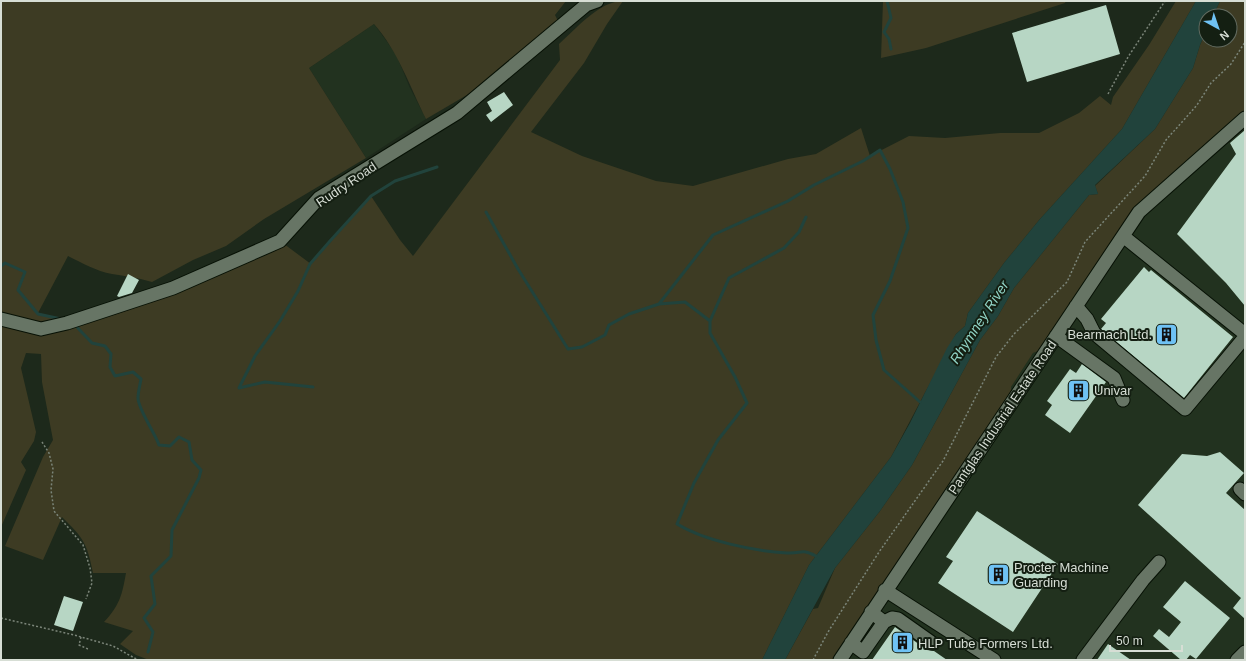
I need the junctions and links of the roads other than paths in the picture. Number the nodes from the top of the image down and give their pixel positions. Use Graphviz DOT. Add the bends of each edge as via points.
graph roads {
  1 [pos="597,1"];
  2 [pos="1245,118"];
  3 [pos="1123,236"];
  4 [pos="1076,306"];
  5 [pos="1,319"];
  6 [pos="1245,334"];
  7 [pos="1056,336"];
  8 [pos="1245,337"];
  9 [pos="1123,400"];
  10 [pos="1159,562"];
  11 [pos="885,590"];
  12 [pos="872,612"];
  13 [pos="884,622"];
  14 [pos="851,643"];
  15 [pos="932,643"];
  16 [pos="1245,652"];
  17 [pos="840,660"];
  18 [pos="994,660"];
  19 [pos="1083,660"];
  20 [pos="1237,660"];
  1 -- 5 [label="street, Rudry Road" via="586,5 457,113 319,198 280,241 173,288 67,324 41,329"];
  2 -- 3 [label="street, Pantglas Industrial Estate Road" via="1139,212"];
  3 -- 4 [label="street, Pantglas Industrial Estate Road"];
  3 -- 6 [label="street"];
  4 -- 7 [label="street, Pantglas Industrial Estate Road"];
  4 -- 8 [label="street" via="1088,319 1094,333 1185,409"];
  7 -- 9 [label="street" via="1114,378"];
  7 -- 11 [label="street, Pantglas Industrial Estate Road"];
  10 -- 19 [label="street"];
  11 -- 12 [label="street, Pantglas Industrial Estate Road"];
  11 -- 18 [label="street"];
  12 -- 13 [label="street"];
  12 -- 14 [label="street, Pantglas Industrial Estate Road"];
  13 -- 14 [label="street" via="863,652"];
  13 -- 15 [label="street" via="894,618"];
  14 -- 17 [label="street, Pantglas Industrial Estate Road"];
  16 -- 20 [label="street"];
}
